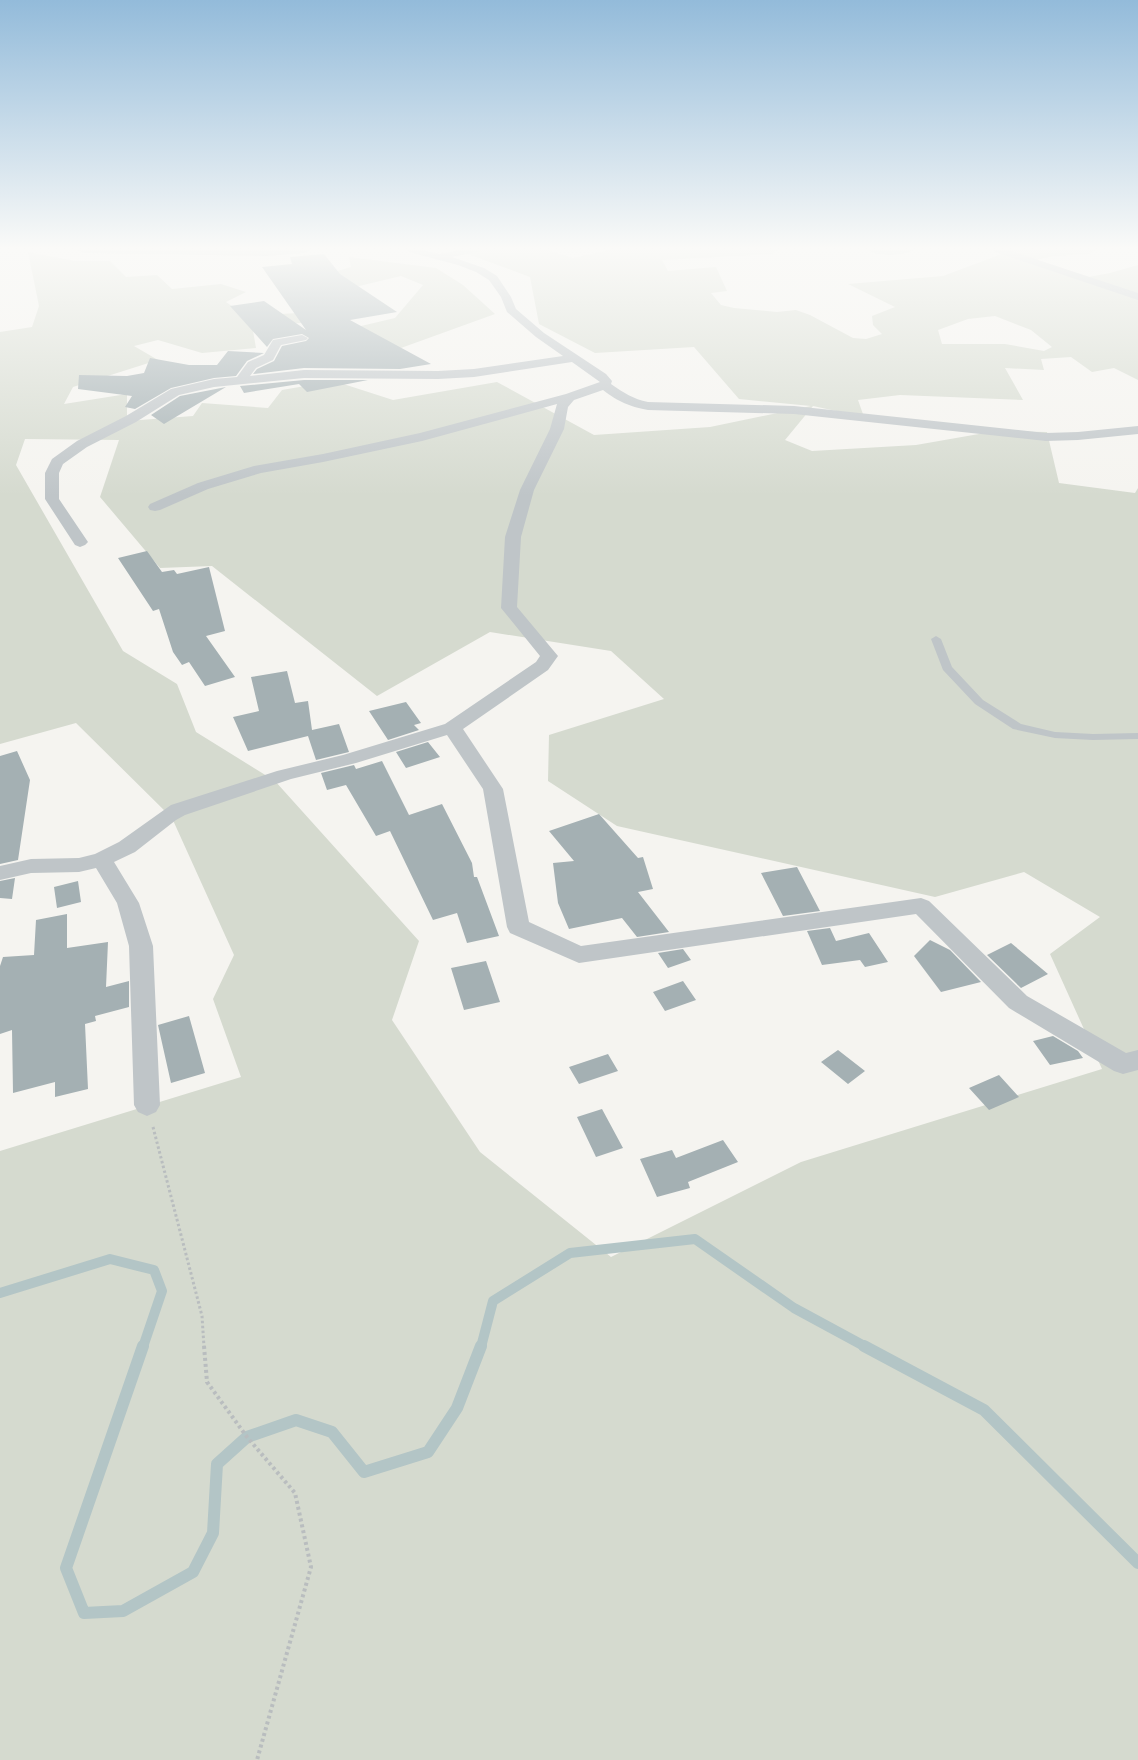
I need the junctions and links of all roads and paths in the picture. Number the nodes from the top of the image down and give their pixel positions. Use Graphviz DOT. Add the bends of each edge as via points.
graph roads {
  1 [pos="537,332"];
  2 [pos="302,338"];
  3 [pos="574,358"];
  4 [pos="244,380"];
  5 [pos="605,385"];
  6 [pos="570,397"];
  7 [pos="1138,430"];
  8 [pos="1116,433"];
  9 [pos="1138,440"];
  10 [pos="155,507"];
  11 [pos="80,542"];
  12 [pos="936,639"];
  13 [pos="452,728"];
  14 [pos="1138,736"];
  15 [pos="102,859"];
  16 [pos="0,873"];
  17 [pos="1138,1060"];
  18 [pos="147,1105"];
  19 [pos="257,1760"];
  1 -- 3 [label="street"];
  2 -- 4 [label="street" via="277,342 269,357 252,365 243,377"];
  3 -- 4 [label="street" via="467,374 304,374"];
  3 -- 5 [label="street" via="602,376 606,381"];
  4 -- 11 [label="street" via="175,392 131,420 82,444 57,462 52,473 52,499"];
  5 -- 6 [label="street"];
  5 -- 8 [label="street" via="632,403 648,406 794,410 1032,436"];
  6 -- 10 [label="street" via="422,437 259,469 203,486"];
  6 -- 13 [label="street" via="562,407 557,429 527,490 513,537 509,608 549,656 542,666"];
  7 -- 8 [label="street"];
  8 -- 9 [label="street"];
  12 -- 14 [label="lane" via="947,668 980,702 1017,727 1055,735"];
  13 -- 15 [label="street" via="349,759 284,775 178,810 128,846"];
  13 -- 17 [label="street" via="493,789 518,927 579,955 921,906 1018,1002 1123,1064"];
  15 -- 16 [label="street" via="79,865 31,866"];
  15 -- 18 [label="street" via="128,903 141,946"];
  18 -- 19 [label="path" via="202,1316 207,1382 247,1436 295,1493 311,1567"];
}
